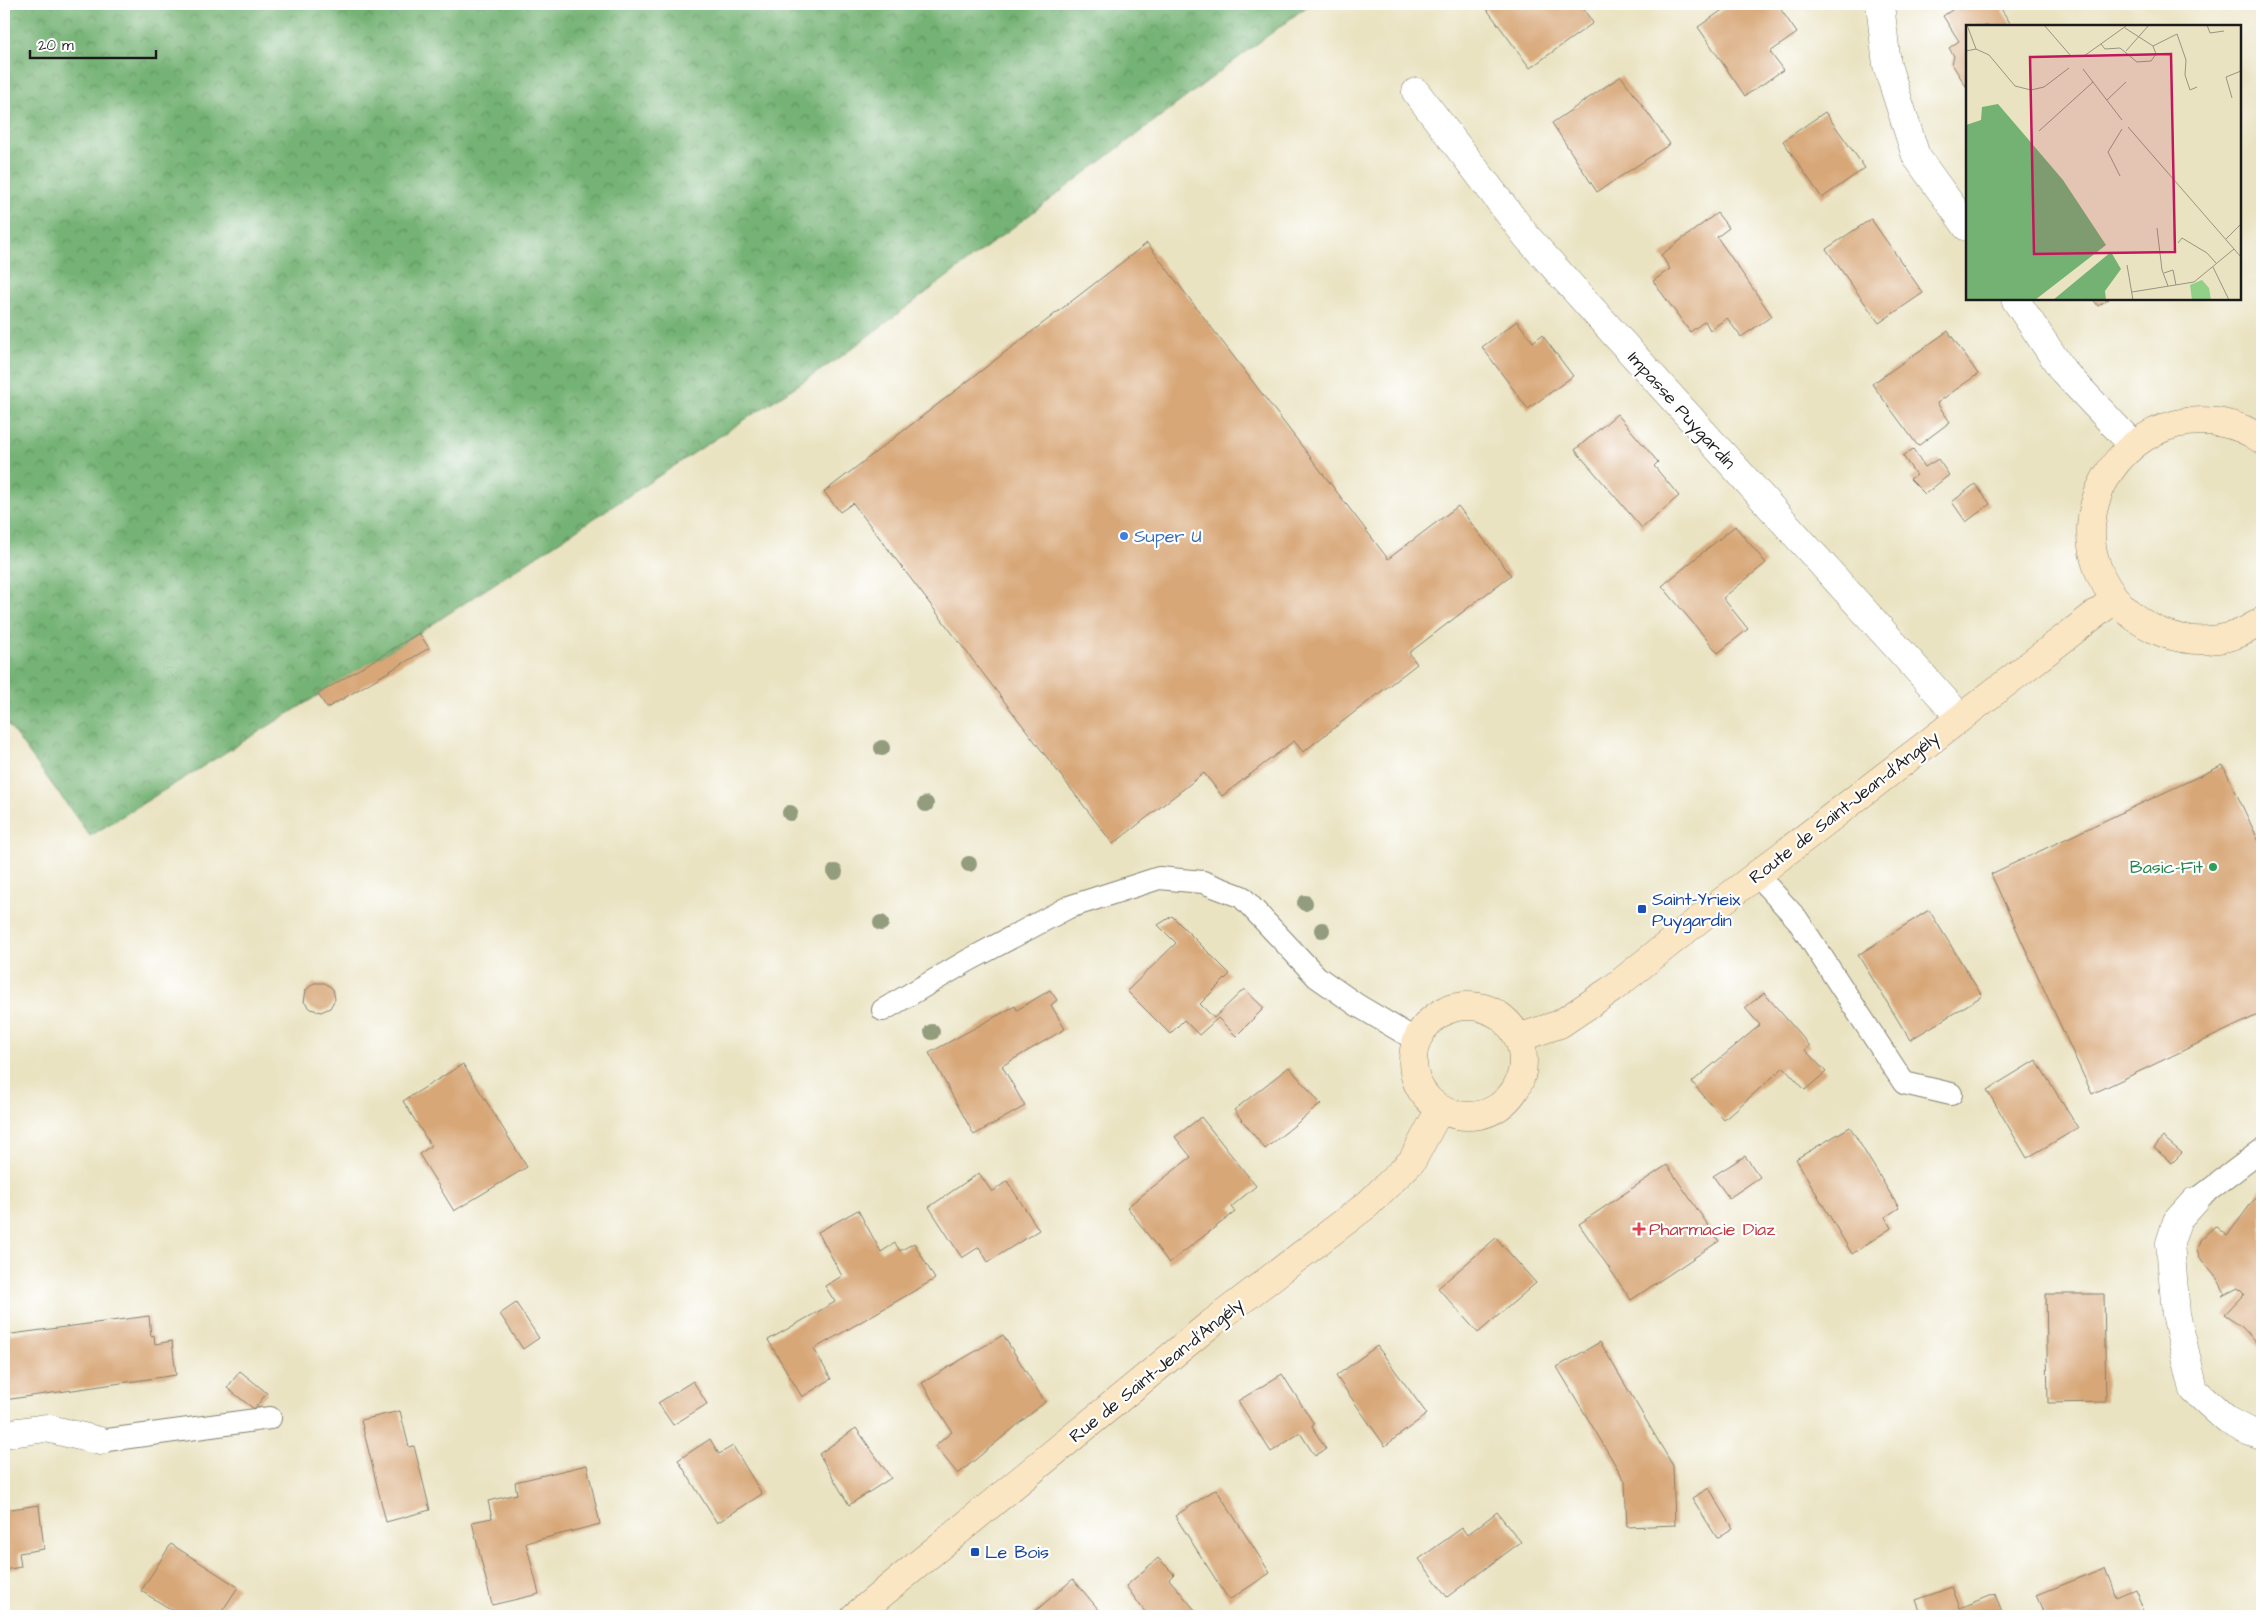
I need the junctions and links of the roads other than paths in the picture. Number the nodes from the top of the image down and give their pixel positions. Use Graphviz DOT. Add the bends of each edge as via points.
graph roads {
  1 [pos="1880,4"];
  2 [pos="1416,92"];
  3 [pos="1966,226"];
  4 [pos="2016,300"];
  5 [pos="2262,440"];
  6 [pos="2132,444"];
  7 [pos="2115,599"];
  8 [pos="2262,622"];
  9 [pos="1960,717"];
  10 [pos="1757,875"];
  11 [pos="883,1010"];
  12 [pos="1518,1038"];
  13 [pos="1416,1040"];
  14 [pos="1951,1094"];
  15 [pos="1440,1109"];
  16 [pos="2262,1150"];
  17 [pos="2195,1201"];
  18 [pos="270,1418"];
  19 [pos="4,1434"];
  20 [pos="2262,1436"];
  21 [pos="100,1441"];
  22 [pos="855,1616"];
  1 -- 3 [label="street" via="1887,65 1916,156"];
  2 -- 9 [label="street, Impasse Puygardin" via="1526,237"];
  4 -- 6 [label="street" via="2063,371"];
  5 -- 6 [label="main road" via="2253,433 2223,422 2191,420 2160,428"];
  6 -- 7 [label="main road" via="2109,469 2095,501 2091,535 2098,569"];
  7 -- 8 [label="main road" via="2139,622 2169,636 2202,641 2236,635"];
  7 -- 9 [label="main road, Route de Saint-Jean-d'Angély"];
  9 -- 10 [label="main road, Route de Saint-Jean-d'Angély"];
  10 -- 12 [label="main road, Route de Saint-Jean-d'Angély" via="1586,1008 1560,1024"];
  10 -- 14 [label="lane" via="1796,920 1904,1083"];
  11 -- 13 [label="lane" via="1069,907 1159,878 1203,882 1242,896 1317,978"];
  12 -- 13 [label="main road" via="1508,1022 1493,1012 1476,1006 1458,1006 1440,1012 1426,1024"];
  12 -- 15 [label="main road" via="1524,1055 1522,1073 1516,1090 1504,1104 1488,1114 1470,1117"];
  13 -- 15 [label="main road" via="1414,1076 1422,1093"];
  15 -- 22 [label="main road, Rue de Saint-Jean-d'Angély" via="1412,1160 1368,1204 1208,1326"];
  16 -- 17 [label="lane"];
  17 -- 20 [label="street" via="2177,1221 2170,1243 2176,1314 2194,1390 2227,1420"];
  18 -- 21 [label="lane"];
  19 -- 21 [label="street" via="46,1428"];
}
